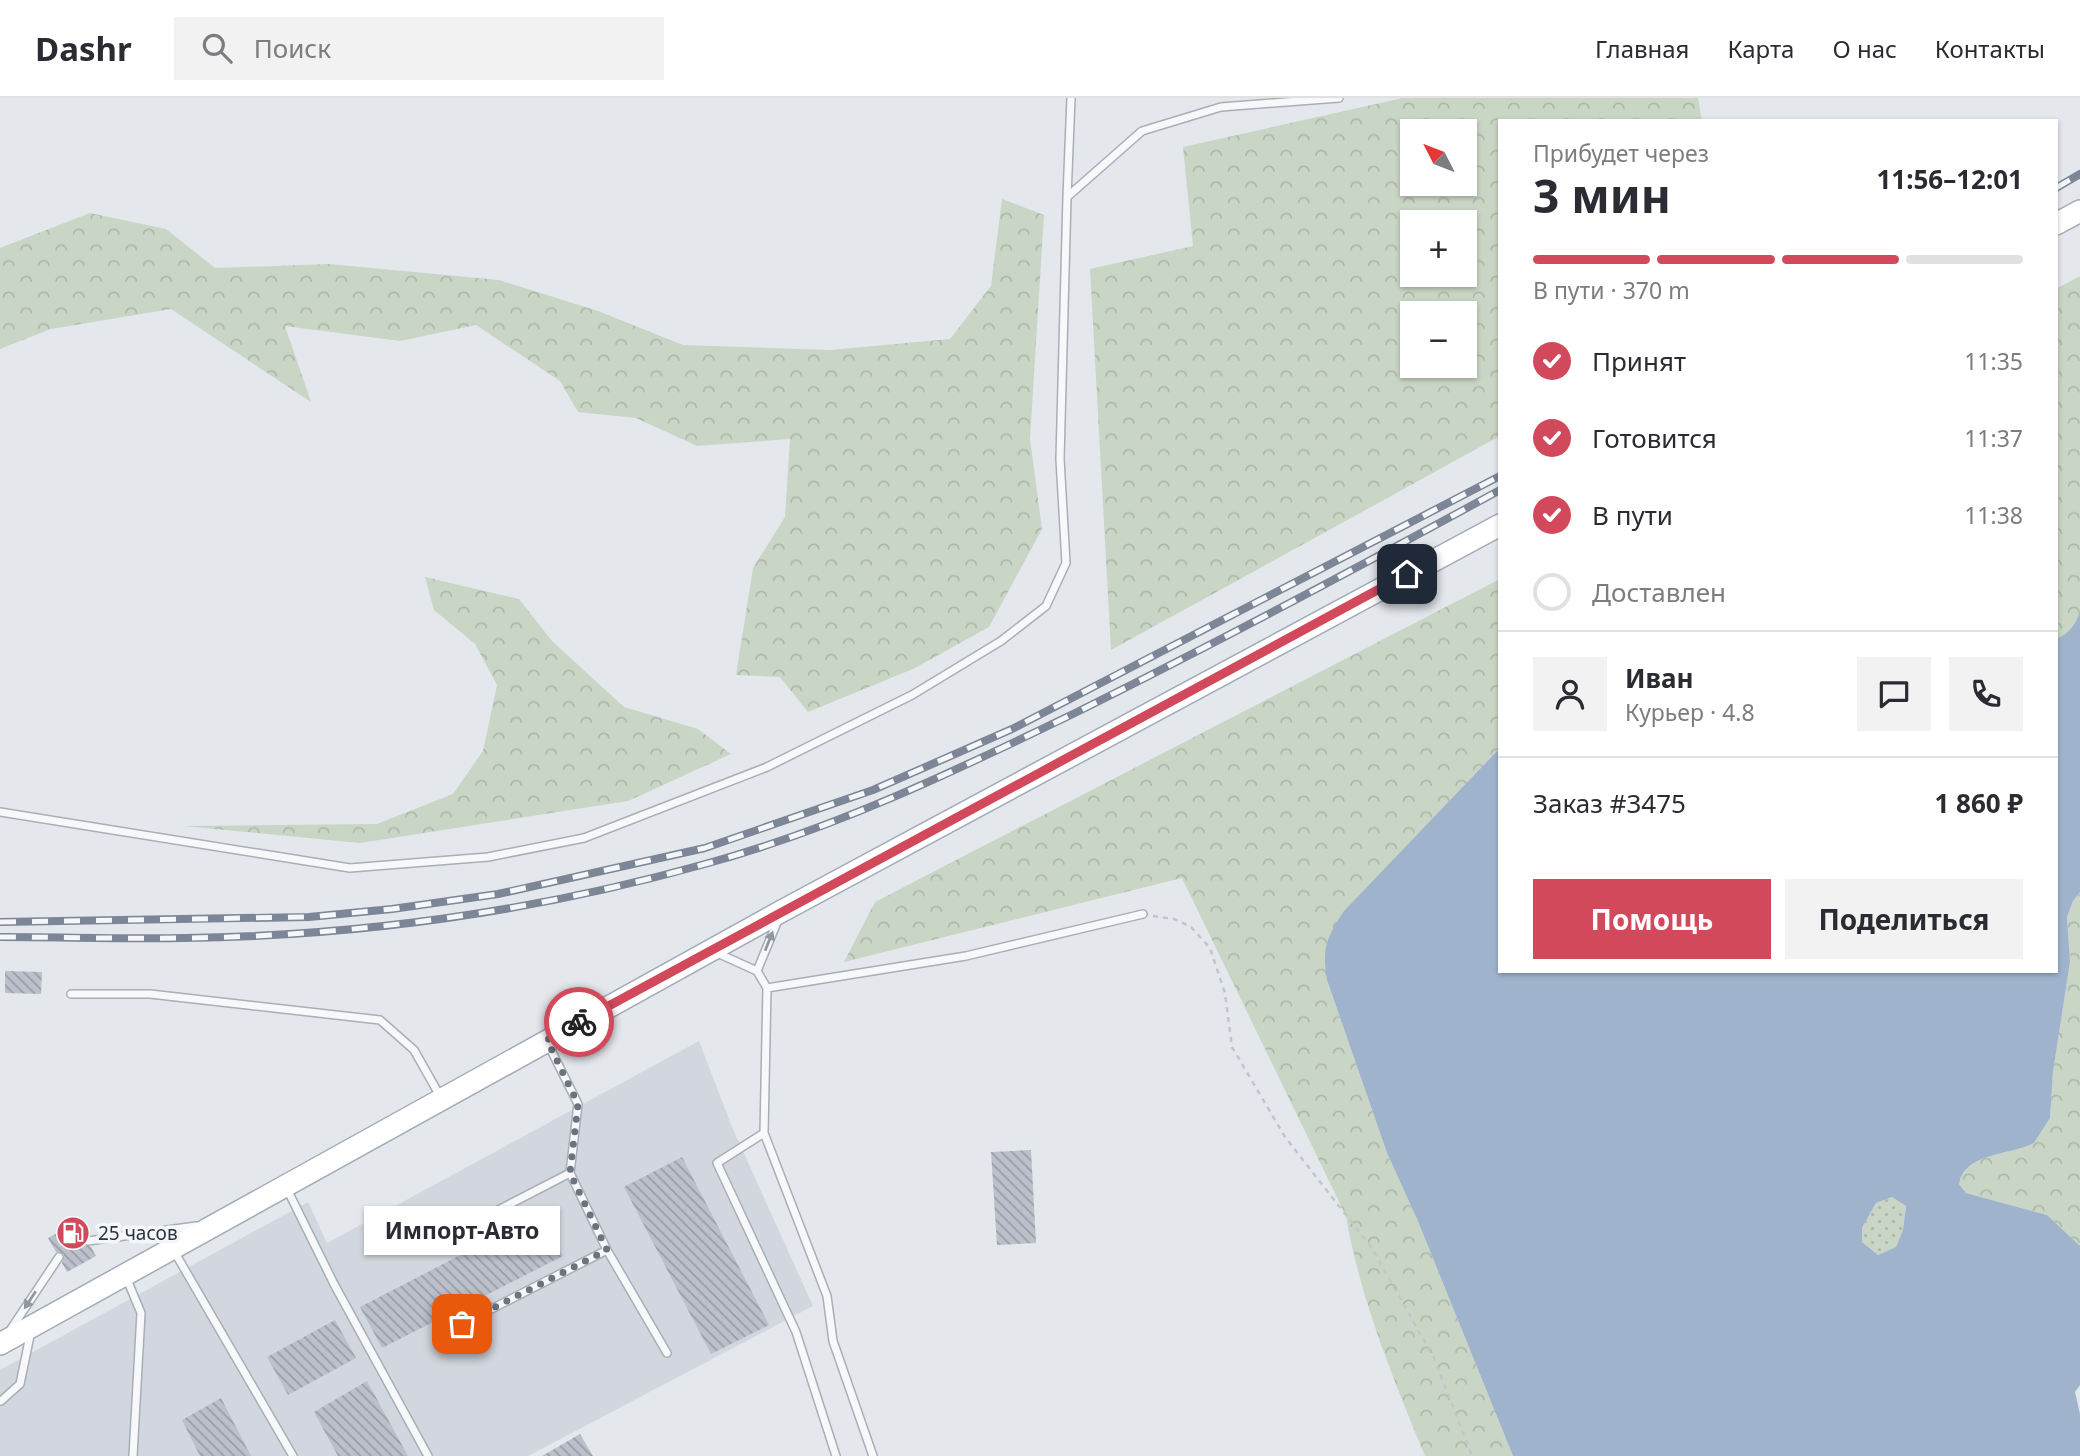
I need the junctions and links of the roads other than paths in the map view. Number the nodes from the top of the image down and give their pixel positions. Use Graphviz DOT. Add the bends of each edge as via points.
graph roads {
  1 [pos="1071,98"];
  2 [pos="1339,98"];
  3 [pos="1067,197"];
  4 [pos="2080,211"];
  5 [pos="2058,223"];
  6 [pos="1498,526"];
  7 [pos="0,812"];
  8 [pos="782,911"];
  9 [pos="1143,914"];
  10 [pos="711,950"];
  11 [pos="757,971"];
  12 [pos="767,988"];
  13 [pos="71,994"];
  14 [pos="547,1040"];
  15 [pos="442,1099"];
  16 [pos="764,1133"];
  17 [pos="570,1173"];
  18 [pos="285,1185"];
  19 [pos="477,1221"];
  20 [pos="218,1223"];
  21 [pos="88,1241"];
  22 [pos="172,1248"];
  23 [pos="607,1250"];
  24 [pos="59,1257"];
  25 [pos="125,1273"];
  26 [pos="462,1324"];
  27 [pos="32,1327"];
  28 [pos="1,1343"];
  29 [pos="667,1353"];
  30 [pos="1,1401"];
  31 [pos="133,1456"];
  32 [pos="293,1456"];
  33 [pos="428,1456"];
  34 [pos="836,1456"];
  35 [pos="873,1456"];
  1 -- 3 [label="lane"];
  2 -- 3 [label="lane" via="1221,107 1142,131"];
  3 -- 7 [label="lane" via="1060,459 1066,563 1046,606 912,695 767,767 584,838 488,857 350,868"];
  4 -- 5 [label="main road"];
  6 -- 8 [label="main road"];
  8 -- 10 [label="main road"];
  11 -- 8 [label="lane, one-way"];
  9 -- 12 [label="lane" via="966,956"];
  10 -- 11 [label="lane"];
  10 -- 14 [label="main road"];
  11 -- 12 [label="lane"];
  12 -- 16 [label="lane"];
  13 -- 15 [label="lane" via="149,994 380,1020 414,1050"];
  14 -- 15 [label="main road"];
  14 -- 17 [label="lane" via="578,1104"];
  15 -- 18 [label="main road"];
  16 -- 34 [label="lane" via="717,1163 796,1332"];
  16 -- 35 [label="lane" via="827,1296 833,1341"];
  17 -- 19 [label="lane"];
  17 -- 23 [label="lane"];
  18 -- 20 [label="main road"];
  18 -- 33 [label="lane"];
  20 -- 21 [label="lane"];
  20 -- 22 [label="main road"];
  22 -- 25 [label="main road"];
  22 -- 32 [label="lane"];
  23 -- 26 [label="lane"];
  23 -- 29 [label="lane"];
  24 -- 28 [label="lane, one-way"];
  25 -- 27 [label="main road"];
  25 -- 31 [label="lane" via="141,1313"];
  27 -- 28 [label="main road"];
  27 -- 30 [label="lane" via="20,1384"];
}
